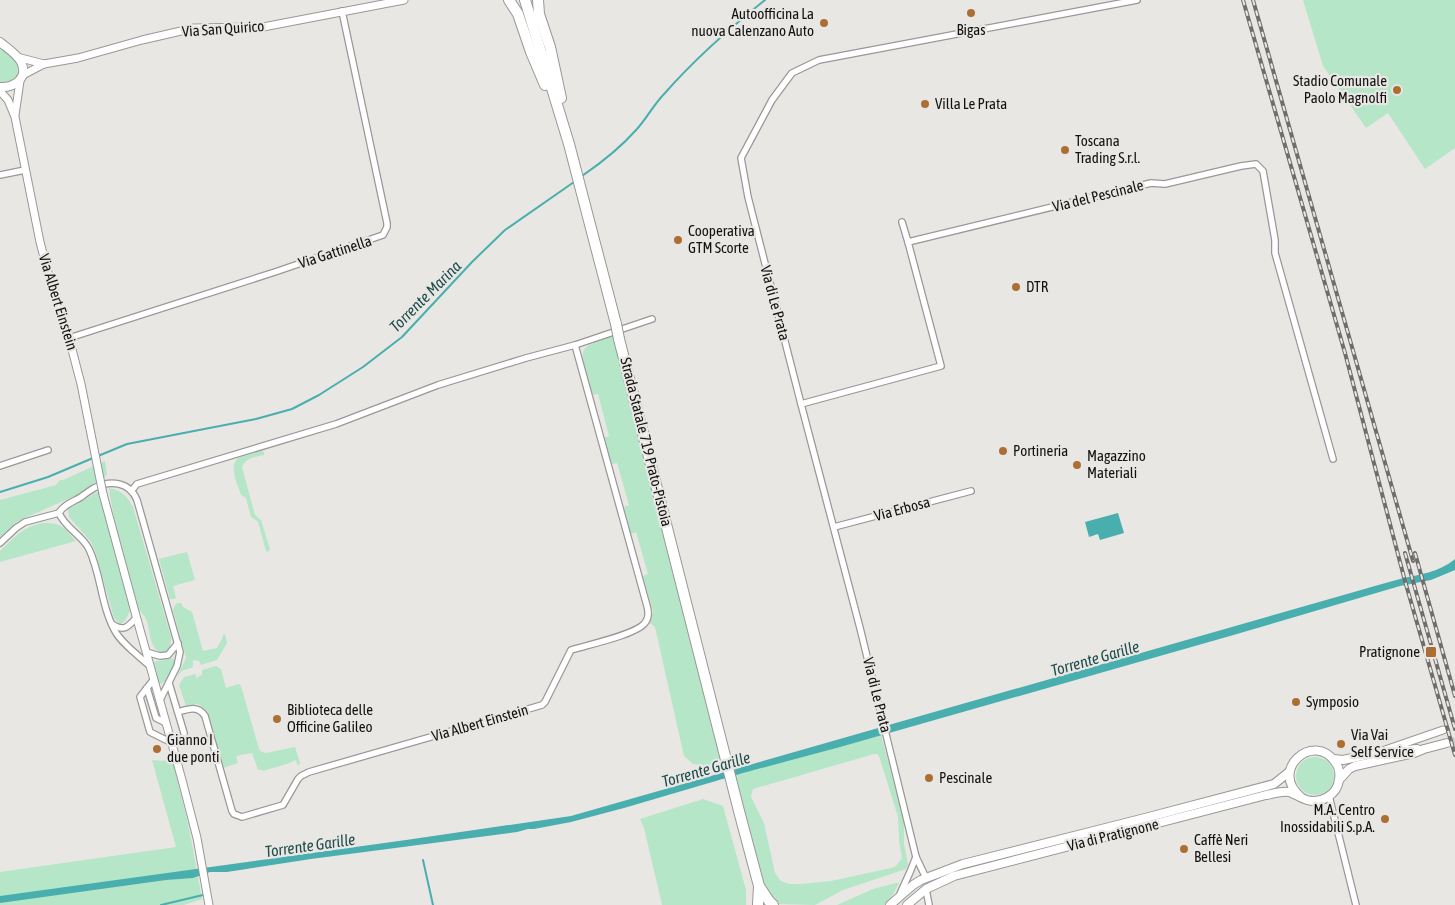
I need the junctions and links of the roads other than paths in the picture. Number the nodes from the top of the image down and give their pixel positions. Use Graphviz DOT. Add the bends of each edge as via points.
graph roads {
  1 [pos="404,0"];
  2 [pos="509,0"];
  3 [pos="525,0"];
  4 [pos="538,0"];
  5 [pos="1137,0"];
  6 [pos="342,12"];
  7 [pos="0,41"];
  8 [pos="17,57"];
  9 [pos="44,64"];
  10 [pos="21,78"];
  11 [pos="0,87"];
  12 [pos="0,91"];
  13 [pos="15,117"];
  14 [pos="569,142"];
  15 [pos="25,170"];
  16 [pos="0,175"];
  17 [pos="902,222"];
  18 [pos="908,242"];
  19 [pos="652,319"];
  20 [pos="69,338"];
  21 [pos="575,345"];
  22 [pos="800,404"];
  23 [pos="48,450"];
  24 [pos="1333,459"];
  25 [pos="0,466"];
  26 [pos="132,490"];
  27 [pos="971,491"];
  28 [pos="59,513"];
  29 [pos="834,527"];
  30 [pos="0,543"];
  31 [pos="136,618"];
  32 [pos="112,624"];
  33 [pos="178,644"];
  34 [pos="146,652"];
  35 [pos="150,666"];
  36 [pos="154,678"];
  37 [pos="169,682"];
  38 [pos="147,688"];
  39 [pos="160,700"];
  40 [pos="178,712"];
  41 [pos="166,723"];
  42 [pos="1444,730"];
  43 [pos="184,733"];
  44 [pos="172,743"];
  45 [pos="1447,743"];
  46 [pos="1424,748"];
  47 [pos="1376,753"];
  48 [pos="1334,759"];
  49 [pos="1289,772"];
  50 [pos="1339,780"];
  51 [pos="1329,796"];
  52 [pos="1301,797"];
  53 [pos="916,857"];
  54 [pos="926,878"];
  55 [pos="759,886"];
  56 [pos="926,889"];
  57 [pos="898,898"];
  58 [pos="209,903"];
  59 [pos="758,905"];
  60 [pos="773,905"];
  61 [pos="890,905"];
  62 [pos="907,905"];
  63 [pos="929,905"];
  64 [pos="1356,905"];
  1 -- 6 [label="street, Via San Quirico"];
  2 -- 14 [label="highway" via="518,14"];
  3 -- 14 [label="highway, Strada Statale 719 Prato-Pistoia"];
  4 -- 14 [label="highway"];
  5 -- 22 [label="street, Via di Le Prata" via="819,60 792,73 772,100 741,158 745,188"];
  6 -- 9 [label="street, Via San Quirico" via="263,27 194,28"];
  6 -- 20 [label="street, Via Gattinella" via="387,224 383,235"];
  7 -- 8 [label="main road, Via San Quirico"];
  8 -- 9 [label="street, Via San Quirico"];
  8 -- 10 [label="main road" via="23,67"];
  9 -- 10 [label="street, Via San Quirico"];
  10 -- 11 [label="main road, Via San Quirico" via="13,86"];
  10 -- 13 [label="street, Via Albert Einstein"];
  12 -- 13 [label="street, Via Albert Einstein"];
  13 -- 15 [label="street, Via Albert Einstein"];
  14 -- 55 [label="highway, Strada Statale 719 Prato-Pistoia, bridge"];
  15 -- 16 [label="street"];
  15 -- 20 [label="street, Via Albert Einstein" via="42,251"];
  17 -- 18 [label="street"];
  18 -- 22 [label="street" via="941,366"];
  18 -- 24 [label="street, Via del Pescinale" via="1151,183 1165,184 1256,164 1263,171 1275,252"];
  19 -- 21 [label="street"];
  20 -- 31 [label="street, Via Albert Einstein, bridge" via="103,494"];
  21 -- 26 [label="street" via="438,385 336,424 137,484"];
  21 -- 40 [label="street, Via Albert Einstein" via="647,606 648,617 643,625 634,632 571,650 542,705 309,772 298,779 282,805 242,816 232,811 205,716 196,708"];
  22 -- 29 [label="street, Via di Le Prata"];
  23 -- 25 [label="street"];
  26 -- 28 [label="street" via="118,484 96,487 67,504"];
  26 -- 33 [label="street"];
  27 -- 29 [label="street, Via Erbosa"];
  28 -- 30 [label="street" via="25,522"];
  28 -- 32 [label="street, Via Albert Einstein" via="88,547"];
  29 -- 53 [label="street, Via di Le Prata"];
  31 -- 32 [label="street" via="127,627"];
  31 -- 34 [label="street, Via Albert Einstein"];
  32 -- 35 [label="street, Via Albert Einstein" via="117,635"];
  33 -- 34 [label="street" via="168,655"];
  33 -- 37 [label="street" via="179,661"];
  34 -- 35 [label="street, Via Albert Einstein"];
  35 -- 36 [label="street, Via Albert Einstein"];
  36 -- 38 [label="street"];
  36 -- 39 [label="street, Via Albert Einstein"];
  37 -- 39 [label="street"];
  37 -- 40 [label="street"];
  38 -- 41 [label="street, Via Albert Einstein" via="156,718"];
  38 -- 44 [label="street" via="140,698 150,732"];
  39 -- 41 [label="street, Via Albert Einstein"];
  40 -- 43 [label="street"];
  41 -- 44 [label="street, Via Albert Einstein"];
  42 -- 47 [label="street, Via di Pratignone"];
  44 -- 58 [label="street, Via Albert Einstein"];
  45 -- 46 [label="main road"];
  46 -- 47 [label="main road"];
  46 -- 50 [label="main road" via="1355,766"];
  47 -- 48 [label="main road, Via di Pratignone"];
  48 -- 49 [label="main road, Via di Pratignone" via="1322,752 1308,751 1296,759"];
  48 -- 50 [label="main road"];
  49 -- 52 [label="main road" via="1292,786"];
  49 -- 54 [label="main road, Via di Pratignone" via="1274,784 989,856"];
  50 -- 51 [label="main road"];
  51 -- 52 [label="main road, Via di Pratignone" via="1315,801"];
  51 -- 64 [label="street"];
  52 -- 56 [label="main road, Via di Pratignone" via="1289,792 1266,795 954,876"];
  53 -- 54 [label="street, Via di Le Prata"];
  53 -- 57 [label="street"];
  54 -- 57 [label="main road, Via di Pratignone"];
  55 -- 59 [label="highway"];
  55 -- 60 [label="highway"];
  56 -- 62 [label="main road, Via di Pratignone"];
  56 -- 63 [label="street"];
  57 -- 61 [label="main road, Via di Pratignone"];
}
